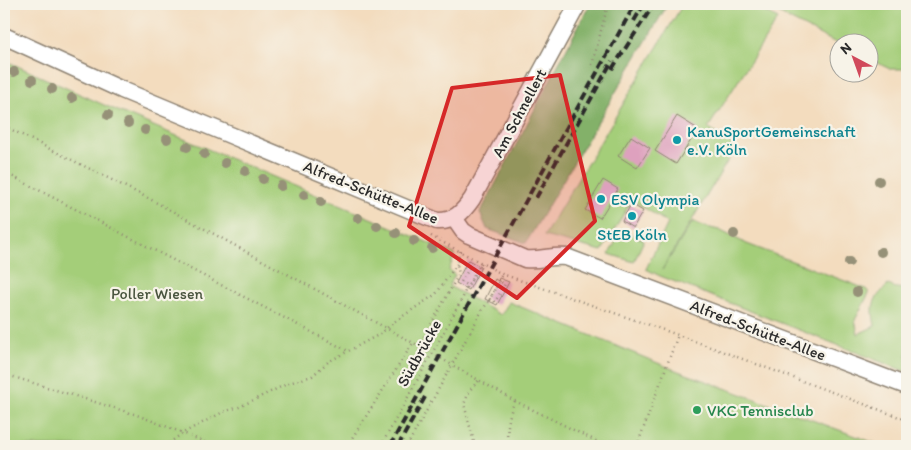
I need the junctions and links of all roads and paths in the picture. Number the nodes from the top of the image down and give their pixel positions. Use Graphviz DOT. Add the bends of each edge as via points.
graph roads {
  1 [pos="578,4"];
  2 [pos="608,4"];
  3 [pos="4,36"];
  4 [pos="592,65"];
  5 [pos="4,126"];
  6 [pos="4,172"];
  7 [pos="454,218"];
  8 [pos="482,262"];
  9 [pos="457,264"];
  10 [pos="502,274"];
  11 [pos="386,328"];
  12 [pos="678,335"];
  13 [pos="413,343"];
  14 [pos="419,346"];
  15 [pos="348,351"];
  16 [pos="4,374"];
  17 [pos="479,380"];
  18 [pos="907,386"];
  19 [pos="515,401"];
  20 [pos="907,420"];
  21 [pos="183,433"];
  22 [pos="165,446"];
  23 [pos="233,446"];
  24 [pos="347,446"];
  25 [pos="380,446"];
  26 [pos="407,446"];
  27 [pos="474,446"];
  28 [pos="507,446"];
  29 [pos="606,446"];
  30 [pos="637,446"];
  1 -- 7 [label="street, Am Schnellert" via="472,199"];
  2 -- 4 [label="path"];
  3 -- 7 [label="street, Alfred-Schütte-Allee" via="122,90 437,221"];
  5 -- 11 [label="path" via="148,198"];
  6 -- 15 [label="path"];
  7 -- 18 [label="street, Alfred-Schütte-Allee" via="469,235 525,259 566,257"];
  8 -- 9 [label="path" via="460,250"];
  8 -- 10 [label="path"];
  8 -- 25 [label="path, Südbrücke, bridge" via="468,286 461,282 470,267 477,270 466,288 464,297"];
  9 -- 11 [label="path" via="436,294"];
  9 -- 14 [label="path" via="459,274"];
  10 -- 12 [label="path"];
  10 -- 26 [label="path, bridge" via="490,300 495,302 505,284 499,281 489,301"];
  11 -- 13 [label="path"];
  11 -- 15 [label="path"];
  12 -- 20 [label="path"];
  12 -- 30 [label="path"];
  13 -- 14 [label="path"];
  13 -- 24 [label="path"];
  14 -- 17 [label="path"];
  15 -- 21 [label="path" via="312,376 223,412"];
  16 -- 21 [label="path"];
  17 -- 19 [label="path"];
  17 -- 27 [label="path" via="464,404"];
  19 -- 28 [label="path" via="507,430"];
  19 -- 29 [label="path"];
  21 -- 22 [label="path"];
  21 -- 23 [label="path" via="211,445"];
}
